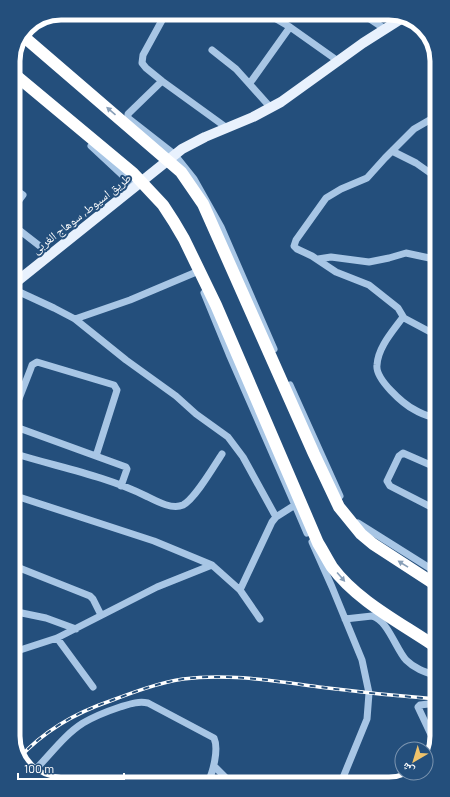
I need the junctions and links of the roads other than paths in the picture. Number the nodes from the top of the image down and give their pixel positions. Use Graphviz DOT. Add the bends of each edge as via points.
graph roads {
  1 [pos="162,20"];
  2 [pos="278,20"];
  3 [pos="372,20"];
  4 [pos="398,21"];
  5 [pos="290,27"];
  6 [pos="385,29"];
  7 [pos="26,39"];
  8 [pos="212,50"];
  9 [pos="338,61"];
  10 [pos="162,81"];
  11 [pos="250,83"];
  12 [pos="20,86"];
  13 [pos="20,86"];
  14 [pos="271,108"];
  15 [pos="430,120"];
  16 [pos="227,128"];
  17 [pos="392,150"];
  18 [pos="174,154"];
  19 [pos="430,173"];
  20 [pos="140,183"];
  21 [pos="20,231"];
  22 [pos="50,254"];
  23 [pos="430,258"];
  24 [pos="318,259"];
  25 [pos="194,273"];
  26 [pos="20,279"];
  27 [pos="20,292"];
  28 [pos="403,316"];
  29 [pos="75,319"];
  30 [pos="430,332"];
  31 [pos="20,384"];
  32 [pos="430,416"];
  33 [pos="20,428"];
  34 [pos="222,454"];
  35 [pos="20,455"];
  36 [pos="96,456"];
  37 [pos="430,465"];
  38 [pos="121,486"];
  39 [pos="20,497"];
  40 [pos="295,504"];
  41 [pos="430,506"];
  42 [pos="276,517"];
  43 [pos="212,565"];
  44 [pos="20,568"];
  45 [pos="430,568"];
  46 [pos="430,581"];
  47 [pos="240,590"];
  48 [pos="20,613"];
  49 [pos="101,616"];
  50 [pos="260,619"];
  51 [pos="345,619"];
  52 [pos="76,629"];
  53 [pos="57,638"];
  54 [pos="430,642"];
  55 [pos="20,650"];
  56 [pos="430,674"];
  57 [pos="93,687"];
  58 [pos="430,704"];
  59 [pos="430,732"];
  60 [pos="214,766"];
  61 [pos="36,769"];
  62 [pos="210,777"];
  63 [pos="225,777"];
  64 [pos="343,777"];
  1 -- 10 [label="street" via="142,61 146,68"];
  2 -- 5 [label="street"];
  3 -- 6 [label="street"];
  4 -- 6 [label="main road, طريق اسيوط, سوهاج الغربى"];
  5 -- 9 [label="street"];
  5 -- 11 [label="street"];
  6 -- 9 [label="main road, طريق اسيوط, سوهاج الغربى"];
  46 -- 7 [label="highway, one-way" via="373,544 361,534 339,507 203,204 181,172"];
  8 -- 11 [label="street"];
  9 -- 14 [label="main road, طريق اسيوط, سوهاج الغربى"];
  10 -- 16 [label="street"];
  10 -- 18 [label="street" via="127,117"];
  11 -- 14 [label="street"];
  12 -- 20 [label="street"];
  13 -- 54 [label="highway, one-way" via="133,173 163,205 184,238 216,305 318,543 332,566 366,600"];
  14 -- 16 [label="main road, طريق اسيوط, سوهاج الغربى"];
  15 -- 17 [label="street" via="414,129"];
  16 -- 18 [label="main road, طريق اسيوط, سوهاج الغربى"];
  17 -- 19 [label="street"];
  17 -- 24 [label="street" via="366,180 341,189 326,198 305,226 294,246"];
  18 -- 20 [label="main road, طريق اسيوط, سوهاج الغربى"];
  18 -- 45 [label="street" via="194,178 221,227 277,358 349,512 363,527"];
  20 -- 22 [label="main road, طريق اسيوط, سوهاج الغربى"];
  20 -- 25 [label="street" via="166,217"];
  21 -- 22 [label="street"];
  22 -- 26 [label="main road, طريق اسيوط, سوهاج الغربى"];
  23 -- 24 [label="street" via="406,253 369,262 331,257"];
  24 -- 28 [label="street" via="336,272 369,285 398,308"];
  25 -- 29 [label="street" via="130,300"];
  25 -- 40 [label="street"];
  27 -- 29 [label="street"];
  28 -- 30 [label="street"];
  28 -- 32 [label="street" via="380,352 376,366 384,382 410,407"];
  29 -- 42 [label="street" via="228,437 243,457"];
  31 -- 36 [label="street" via="32,365 37,362 116,386 117,390"];
  33 -- 36 [label="street"];
  34 -- 38 [label="street" via="192,497 184,504 177,506 159,502"];
  35 -- 38 [label="street"];
  36 -- 38 [label="street" via="127,468"];
  37 -- 41 [label="street" via="403,453 399,456 387,483"];
  39 -- 43 [label="street" via="154,541"];
  40 -- 42 [label="street"];
  40 -- 51 [label="street"];
  42 -- 47 [label="street"];
  43 -- 47 [label="street"];
  43 -- 49 [label="street" via="157,587"];
  44 -- 49 [label="street" via="90,596 94,599"];
  47 -- 50 [label="street"];
  48 -- 52 [label="street" via="46,618"];
  49 -- 52 [label="street"];
  51 -- 56 [label="street" via="376,617 407,660 417,669"];
  51 -- 64 [label="street" via="362,660 369,693 367,719"];
  52 -- 53 [label="street"];
  53 -- 55 [label="street"];
  53 -- 57 [label="street"];
  58 -- 59 [label="street" via="418,707"];
  60 -- 61 [label="street" via="216,742 213,737 142,702 105,712 83,724 69,734"];
  60 -- 62 [label="street"];
  60 -- 63 [label="street"];
}
